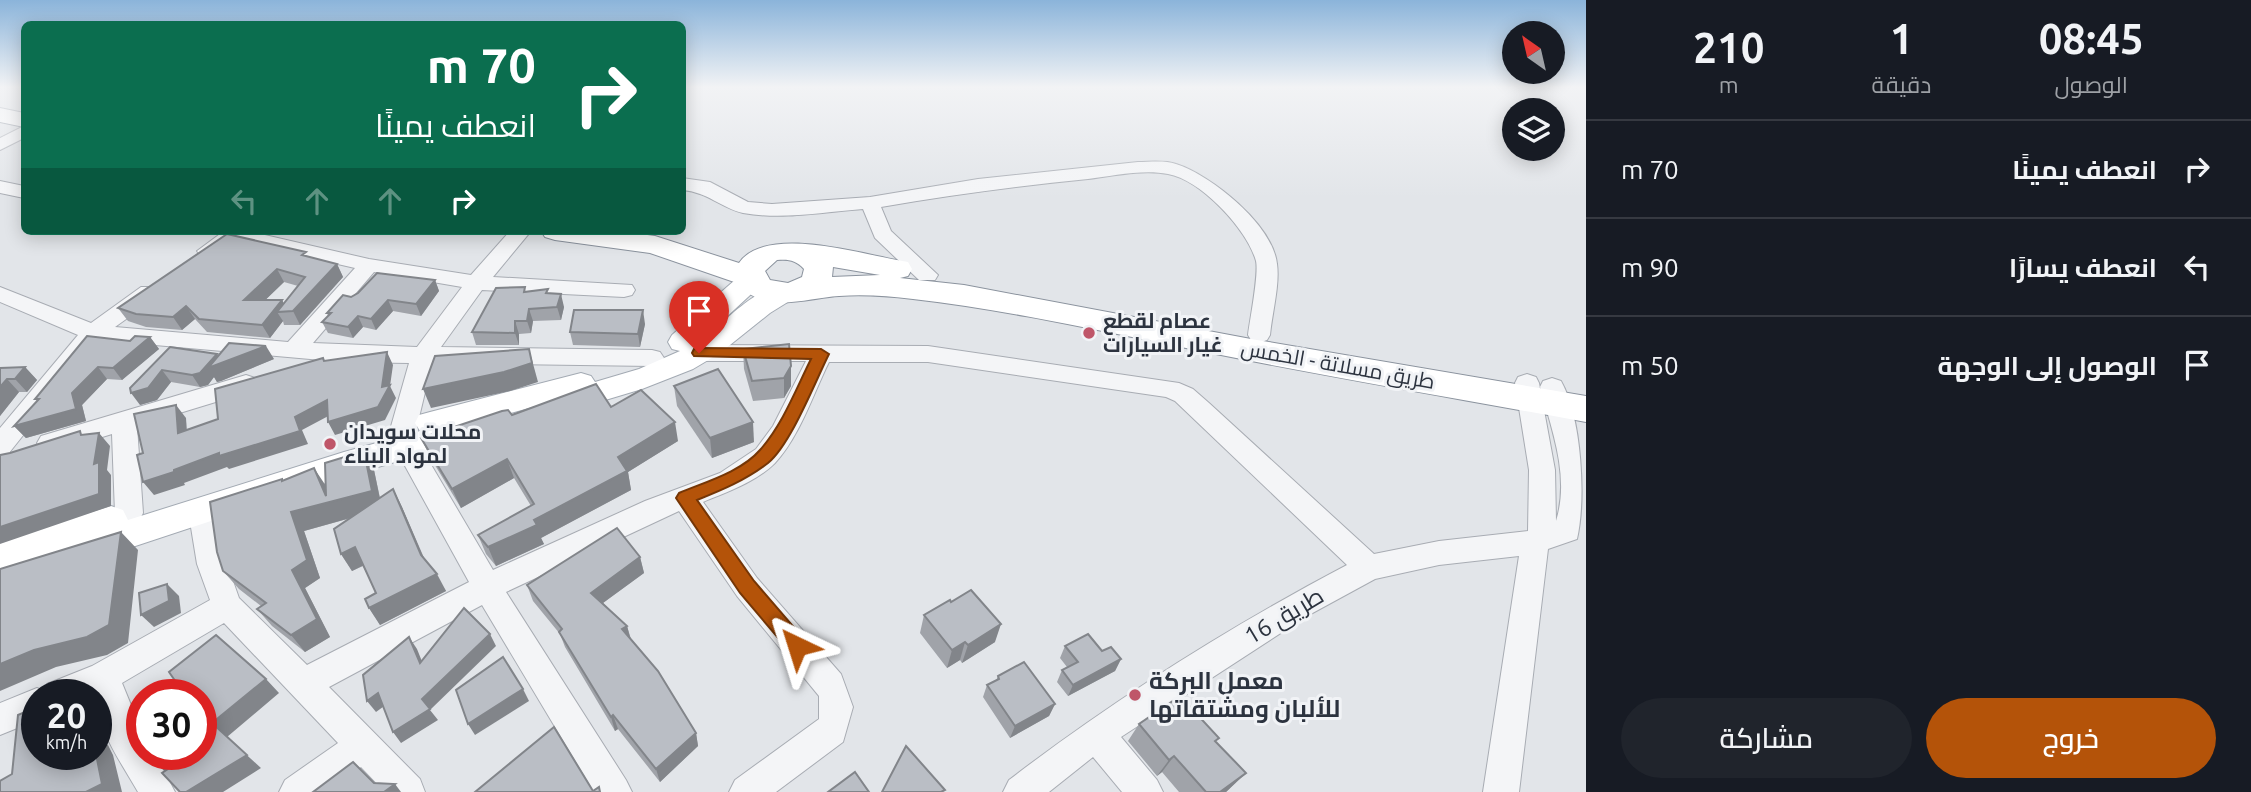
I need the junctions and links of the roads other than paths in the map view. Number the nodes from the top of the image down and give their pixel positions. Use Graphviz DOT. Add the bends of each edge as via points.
graph roads {
  1 [pos="21,133"];
  2 [pos="0,145"];
  3 [pos="686,185"];
  4 [pos="0,187"];
  5 [pos="21,191"];
  6 [pos="870,203"];
  7 [pos="518,235"];
  8 [pos="584,235"];
  9 [pos="659,235"];
  10 [pos="792,252"];
  11 [pos="189,264"];
  12 [pos="369,265"];
  13 [pos="927,275"];
  14 [pos="751,278"];
  15 [pos="168,279"];
  16 [pos="476,283"];
  17 [pos="624,290"];
  18 [pos="791,293"];
  19 [pos="0,294"];
  20 [pos="93,332"];
  21 [pos="1259,335"];
  22 [pos="295,349"];
  23 [pos="699,353"];
  24 [pos="344,354"];
  25 [pos="821,354"];
  26 [pos="422,357"];
  27 [pos="652,358"];
  28 [pos="1556,396"];
  29 [pos="124,421"];
  30 [pos="405,438"];
  31 [pos="0,446"];
  32 [pos="0,458"];
  33 [pos="685,498"];
  34 [pos="202,509"];
  35 [pos="129,513"];
  36 [pos="1538,540"];
  37 [pos="0,556"];
  38 [pos="1370,568"];
  39 [pos="0,576"];
  40 [pos="487,587"];
  41 [pos="227,606"];
  42 [pos="103,677"];
  43 [pos="98,679"];
  44 [pos="303,684"];
  45 [pos="21,710"];
  46 [pos="0,719"];
  47 [pos="1096,734"];
  48 [pos="364,745"];
  49 [pos="408,791"];
  50 [pos="157,792"];
  51 [pos="298,792"];
  52 [pos="614,792"];
  53 [pos="747,792"];
  54 [pos="1021,792"];
  55 [pos="1145,792"];
  56 [pos="1502,792"];
  1 -- 2 [label="street"];
  3 -- 6 [label="street" via="703,187 753,210"];
  4 -- 5 [label="street"];
  6 -- 13 [label="street" via="882,234"];
  6 -- 21 [label="street" via="978,185 1170,168 1219,195 1260,245 1267,263"];
  7 -- 16 [label="street"];
  8 -- 14 [label="highway" via="655,245"];
  9 -- 10 [label="highway, طريق مسلاتة - الخمس"];
  10 -- 13 [label="highway, طريق مسلاتة - الخمس"];
  10 -- 14 [label="highway" via="757,260"];
  10 -- 18 [label="highway" via="816,262 819,275 816,282"];
  11 -- 12 [label="street" via="238,235"];
  12 -- 16 [label="street"];
  12 -- 22 [label="street"];
  13 -- 21 [label="highway, طريق مسلاتة - الخمس"];
  14 -- 18 [label="highway" via="763,289"];
  14 -- 27 [label="main road" via="693,335"];
  15 -- 20 [label="street"];
  16 -- 17 [label="street"];
  16 -- 26 [label="street"];
  18 -- 23 [label="main road" via="753,311"];
  18 -- 28 [label="highway, طريق مسلاتة - الخمس" via="879,285 964,295"];
  19 -- 20 [label="street"];
  20 -- 22 [label="street"];
  20 -- 31 [label="street"];
  21 -- 28 [label="highway, طريق مسلاتة - الخمس"];
  22 -- 24 [label="street"];
  23 -- 25 [label="street"];
  23 -- 30 [label="main road" via="653,375"];
  24 -- 26 [label="street"];
  24 -- 29 [label="street"];
  25 -- 33 [label="street" via="783,431 765,456 729,480"];
  25 -- 38 [label="street" via="928,354 1170,389 1200,409"];
  26 -- 27 [label="street"];
  26 -- 30 [label="street"];
  27 -- 30 [label="main road"];
  28 -- 36 [label="street" via="1571,444 1577,491 1574,516 1567,531"];
  29 -- 32 [label="street"];
  29 -- 35 [label="street"];
  30 -- 34 [label="main road"];
  30 -- 35 [label="main road"];
  30 -- 40 [label="street"];
  33 -- 40 [label="street"];
  33 -- 53 [label="street" via="747,587 838,699 831,730"];
  34 -- 39 [label="main road"];
  34 -- 41 [label="street" via="212,564"];
  35 -- 37 [label="main road"];
  36 -- 38 [label="street, طريق 16"];
  36 -- 56 [label="street"];
  38 -- 47 [label="street, طريق 16" via="1296,607"];
  40 -- 44 [label="street"];
  40 -- 52 [label="street"];
  41 -- 42 [label="street"];
  41 -- 44 [label="street"];
  42 -- 43 [label="street"];
  42 -- 50 [label="street" via="125,736"];
  44 -- 48 [label="street"];
  45 -- 46 [label="street"];
  47 -- 54 [label="street, طريق 16"];
  47 -- 55 [label="street"];
  48 -- 49 [label="street"];
  48 -- 51 [label="street"];
}
